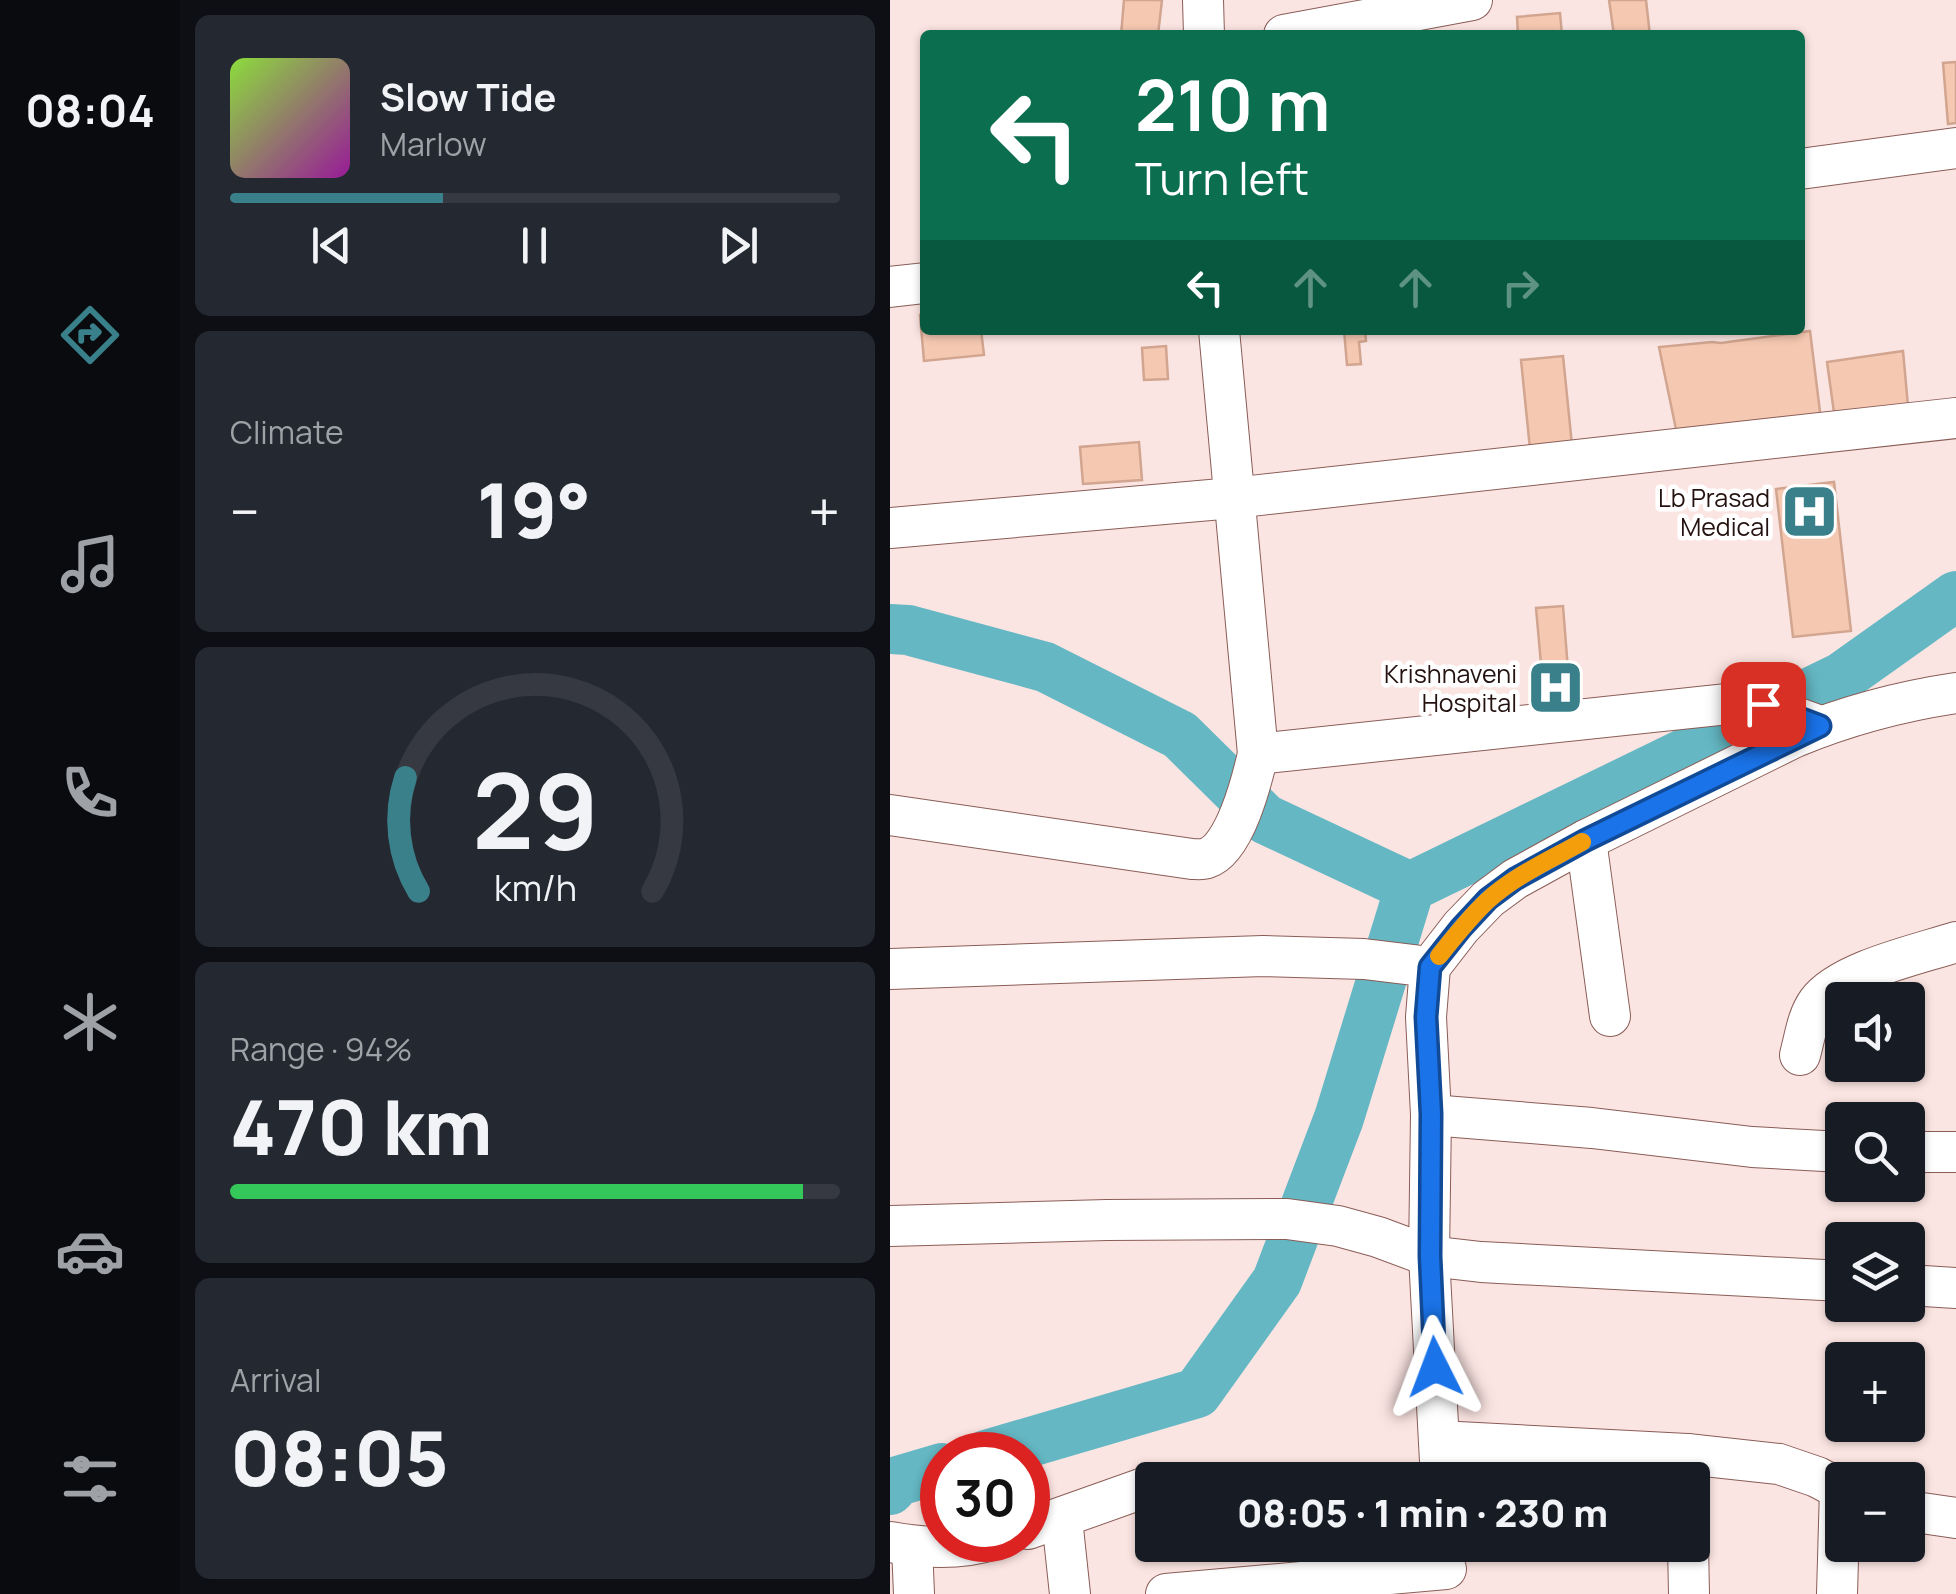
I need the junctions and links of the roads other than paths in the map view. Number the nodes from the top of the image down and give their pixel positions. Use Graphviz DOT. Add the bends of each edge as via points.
graph roads {
  1 [pos="1204,0"];
  2 [pos="1472,0"];
  3 [pos="1204,30"];
  4 [pos="1311,30"];
  5 [pos="1956,148"];
  6 [pos="1805,167"];
  7 [pos="920,284"];
  8 [pos="890,287"];
  9 [pos="1219,335"];
  10 [pos="1956,418"];
  11 [pos="1234,498"];
  12 [pos="890,528"];
  13 [pos="1956,693"];
  14 [pos="1812,722"];
  15 [pos="1256,763"];
  16 [pos="890,815"];
  17 [pos="1586,840"];
  18 [pos="1956,942"];
  19 [pos="1408,964"];
  20 [pos="890,969"];
  21 [pos="1610,1016"];
  22 [pos="1800,1055"];
  23 [pos="1431,1114"];
  24 [pos="1825,1151"];
  25 [pos="1925,1152"];
  26 [pos="1956,1152"];
  27 [pos="890,1226"];
  28 [pos="1430,1256"];
  29 [pos="1825,1281"];
  30 [pos="1925,1286"];
  31 [pos="1956,1288"];
  32 [pos="1440,1460"];
  33 [pos="1511,1462"];
  34 [pos="1710,1466"];
  35 [pos="1825,1482"];
  36 [pos="1135,1492"];
  37 [pos="1925,1514"];
  38 [pos="1956,1518"];
  39 [pos="1050,1522"];
  40 [pos="1050,1538"];
  41 [pos="901,1544"];
  42 [pos="1689,1562"];
  43 [pos="1838,1562"];
  44 [pos="1446,1569"];
  45 [pos="914,1594"];
  46 [pos="1070,1594"];
  47 [pos="1166,1594"];
  48 [pos="1690,1594"];
  49 [pos="1836,1594"];
  1 -- 3 [label="street"];
  2 -- 4 [label="street"];
  5 -- 6 [label="street"];
  7 -- 8 [label="street"];
  9 -- 11 [label="street"];
  10 -- 11 [label="street"];
  11 -- 12 [label="street"];
  11 -- 15 [label="street"];
  13 -- 14 [label="street"];
  14 -- 15 [label="street" via="1763,704 1737,703"];
  14 -- 17 [label="street"];
  15 -- 16 [label="street" via="1236,824 1208,858"];
  17 -- 19 [label="street" via="1515,879"];
  17 -- 21 [label="street"];
  18 -- 22 [label="street" via="1838,984 1812,1013"];
  19 -- 20 [label="street" via="1263,956"];
  19 -- 23 [label="street" via="1426,1017"];
  23 -- 24 [label="street"];
  23 -- 28 [label="street"];
  25 -- 26 [label="street"];
  27 -- 28 [label="street" via="1287,1219 1338,1226"];
  28 -- 29 [label="street"];
  28 -- 32 [label="street"];
  30 -- 31 [label="street"];
  32 -- 33 [label="street"];
  34 -- 35 [label="street" via="1780,1464"];
  36 -- 39 [label="street"];
  37 -- 38 [label="street"];
  40 -- 46 [label="street"];
  41 -- 45 [label="street"];
  42 -- 48 [label="street"];
  43 -- 49 [label="street"];
  44 -- 47 [label="street"];
}
